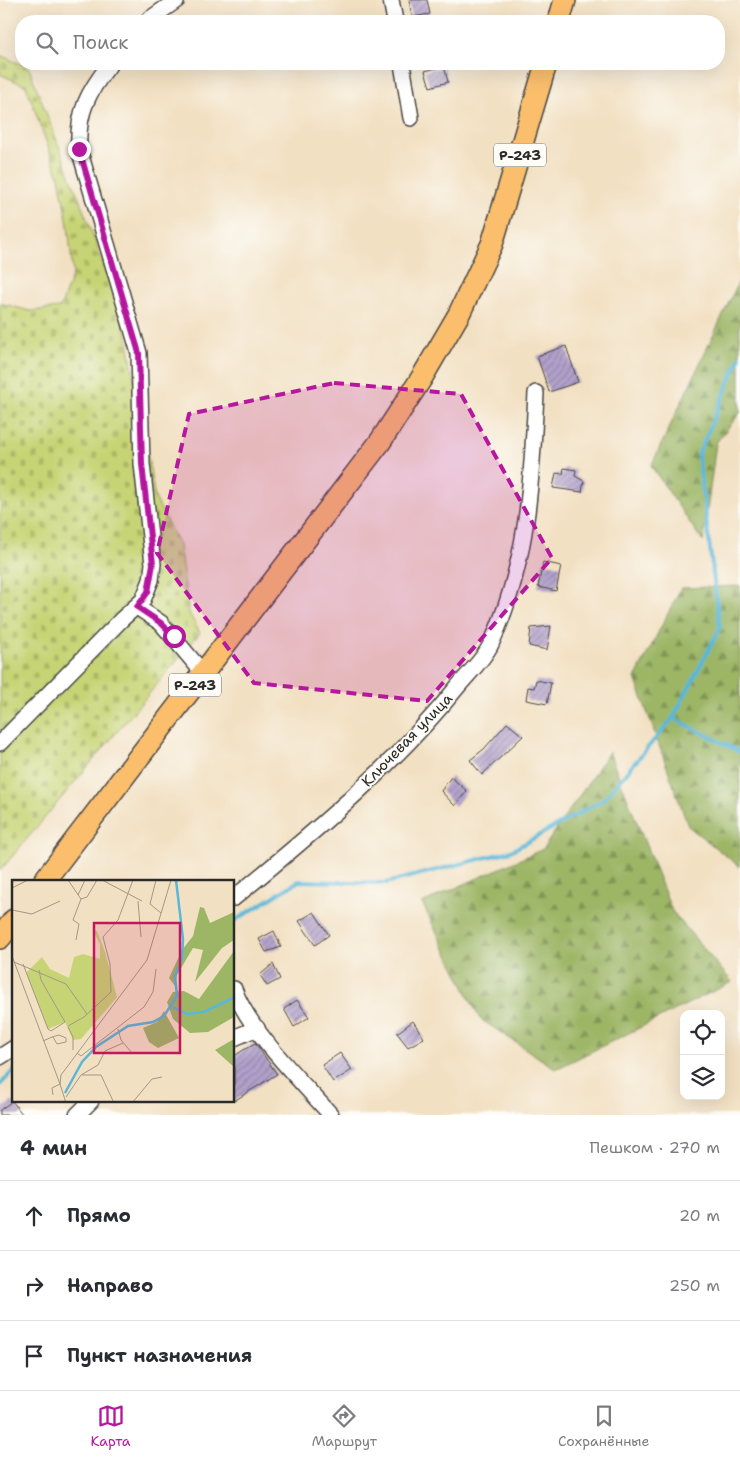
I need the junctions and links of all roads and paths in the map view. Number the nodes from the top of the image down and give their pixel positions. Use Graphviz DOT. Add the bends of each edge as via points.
graph roads {
  1 [pos="178,0"];
  2 [pos="392,0"];
  3 [pos="565,0"];
  4 [pos="156,15"];
  5 [pos="394,15"];
  6 [pos="560,15"];
  7 [pos="105,70"];
  8 [pos="403,70"];
  9 [pos="544,70"];
  10 [pos="411,118"];
  11 [pos="536,393"];
  12 [pos="137,607"];
  13 [pos="204,674"];
  14 [pos="0,742"];
  15 [pos="45,880"];
  16 [pos="235,897"];
  17 [pos="12,923"];
  18 [pos="0,938"];
  19 [pos="235,992"];
  20 [pos="257,1028"];
  21 [pos="235,1038"];
  22 [pos="12,1049"];
  23 [pos="0,1056"];
  24 [pos="90,1102"];
  25 [pos="78,1115"];
  26 [pos="331,1115"];
  1 -- 4 [label="street"];
  2 -- 5 [label="street"];
  3 -- 6 [label="highway"];
  7 -- 12 [label="street" via="83,106 78,134 84,166 139,353 142,464 153,564 148,592"];
  8 -- 10 [label="street"];
  9 -- 13 [label="highway, Р-243" via="492,244 459,314 380,442"];
  11 -- 16 [label="street, Ключевая улица" via="532,489 513,588 490,646 434,716 371,779"];
  12 -- 13 [label="street" via="161,623"];
  12 -- 14 [label="street"];
  13 -- 15 [label="highway, Р-243"];
  17 -- 18 [label="highway"];
  19 -- 20 [label="street" via="238,1002"];
  20 -- 21 [label="street"];
  20 -- 26 [label="street"];
  22 -- 23 [label="street"];
  24 -- 25 [label="street"];
}
